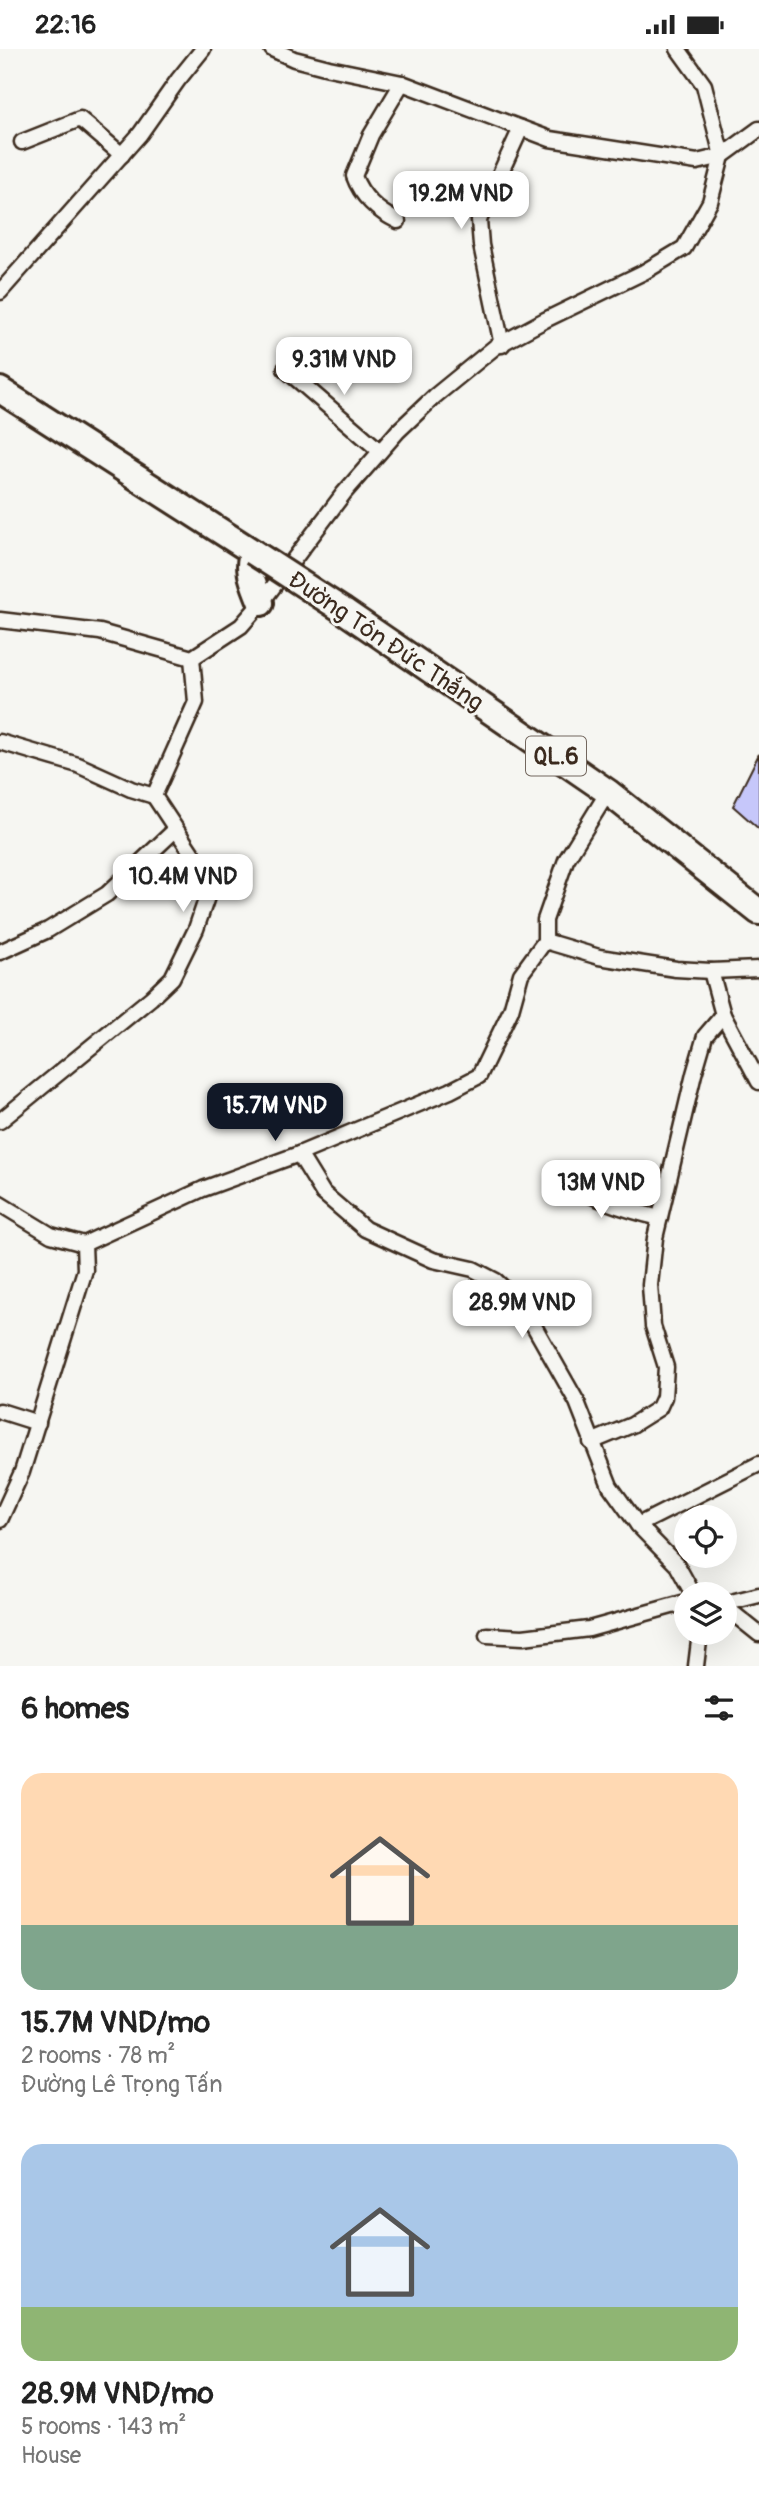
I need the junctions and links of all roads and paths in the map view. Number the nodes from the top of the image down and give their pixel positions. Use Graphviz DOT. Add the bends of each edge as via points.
graph roads {
  1 [pos="203,49"];
  2 [pos="272,49"];
  3 [pos="678,49"];
  4 [pos="402,83"];
  5 [pos="521,128"];
  6 [pos="759,129"];
  7 [pos="22,142"];
  8 [pos="122,155"];
  9 [pos="722,156"];
  10 [pos="398,221"];
  11 [pos="0,292"];
  12 [pos="502,345"];
  13 [pos="285,369"];
  14 [pos="0,390"];
  15 [pos="380,451"];
  16 [pos="253,552"];
  17 [pos="261,603"];
  18 [pos="0,620"];
  19 [pos="192,658"];
  20 [pos="0,742"];
  21 [pos="608,792"];
  22 [pos="154,796"];
  23 [pos="176,830"];
  24 [pos="759,912"];
  25 [pos="545,941"];
  26 [pos="0,952"];
  27 [pos="759,969"];
  28 [pos="711,971"];
  29 [pos="723,1015"];
  30 [pos="759,1082"];
  31 [pos="0,1121"];
  32 [pos="299,1154"];
  33 [pos="560,1179"];
  34 [pos="0,1205"];
  35 [pos="660,1218"];
  36 [pos="83,1244"];
  37 [pos="0,1411"];
  38 [pos="38,1423"];
  39 [pos="591,1442"];
  40 [pos="759,1464"];
  41 [pos="0,1520"];
  42 [pos="638,1525"];
  43 [pos="686,1582"];
  44 [pos="759,1595"];
  45 [pos="737,1600"];
  46 [pos="674,1605"];
  47 [pos="737,1616"];
  48 [pos="487,1635"];
  49 [pos="759,1635"];
  50 [pos="698,1645"];
  51 [pos="695,1666"];
  1 -- 8 [label="street"];
  2 -- 4 [label="street" via="294,59"];
  3 -- 9 [label="street" via="705,85"];
  4 -- 5 [label="street"];
  4 -- 10 [label="street" via="371,135 354,176 363,195"];
  5 -- 9 [label="street" via="550,139 697,162"];
  5 -- 12 [label="street" via="479,220"];
  6 -- 9 [label="street"];
  7 -- 8 [label="street" via="80,119"];
  8 -- 11 [label="street"];
  9 -- 12 [label="street" via="710,202 684,248"];
  12 -- 15 [label="street" via="435,396"];
  13 -- 15 [label="street"];
  14 -- 16 [label="highway, Đường Tôn Đức Thắng / QL.6"];
  15 -- 17 [label="street"];
  16 -- 17 [label="highway" via="250,573"];
  16 -- 21 [label="highway, Đường Tôn Đức Thắng / QL.6, bridge"];
  17 -- 19 [label="street" via="241,626"];
  18 -- 19 [label="street" via="100,632"];
  19 -- 22 [label="street" via="196,702"];
  20 -- 22 [label="street" via="78,765"];
  21 -- 24 [label="highway, Đường Tôn Đức Thắng / QL.6"];
  21 -- 25 [label="street" via="566,860 545,920"];
  22 -- 23 [label="street"];
  23 -- 26 [label="street" via="107,894 48,930"];
  23 -- 31 [label="street" via="203,870 208,894 172,978"];
  25 -- 28 [label="street" via="599,957"];
  25 -- 32 [label="street" via="521,974 511,1010 479,1076"];
  27 -- 28 [label="street"];
  28 -- 29 [label="street"];
  29 -- 30 [label="street"];
  29 -- 35 [label="street" via="705,1036"];
  32 -- 36 [label="street" via="203,1189"];
  32 -- 39 [label="street" via="323,1193 365,1229 433,1260 473,1269 512,1296 577,1402"];
  33 -- 35 [label="street" via="616,1207"];
  34 -- 36 [label="street" via="51,1235"];
  35 -- 39 [label="street" via="650,1285 653,1326 666,1367 664,1397 659,1408 632,1425"];
  36 -- 38 [label="street" via="85,1270"];
  37 -- 38 [label="street"];
  38 -- 41 [label="street"];
  39 -- 42 [label="street" via="610,1486"];
  40 -- 42 [label="street"];
  42 -- 43 [label="street" via="677,1565"];
  44 -- 45 [label="street"];
  46 -- 48 [label="street" via="589,1629 523,1637"];
  47 -- 49 [label="street"];
  50 -- 51 [label="street"];
}
